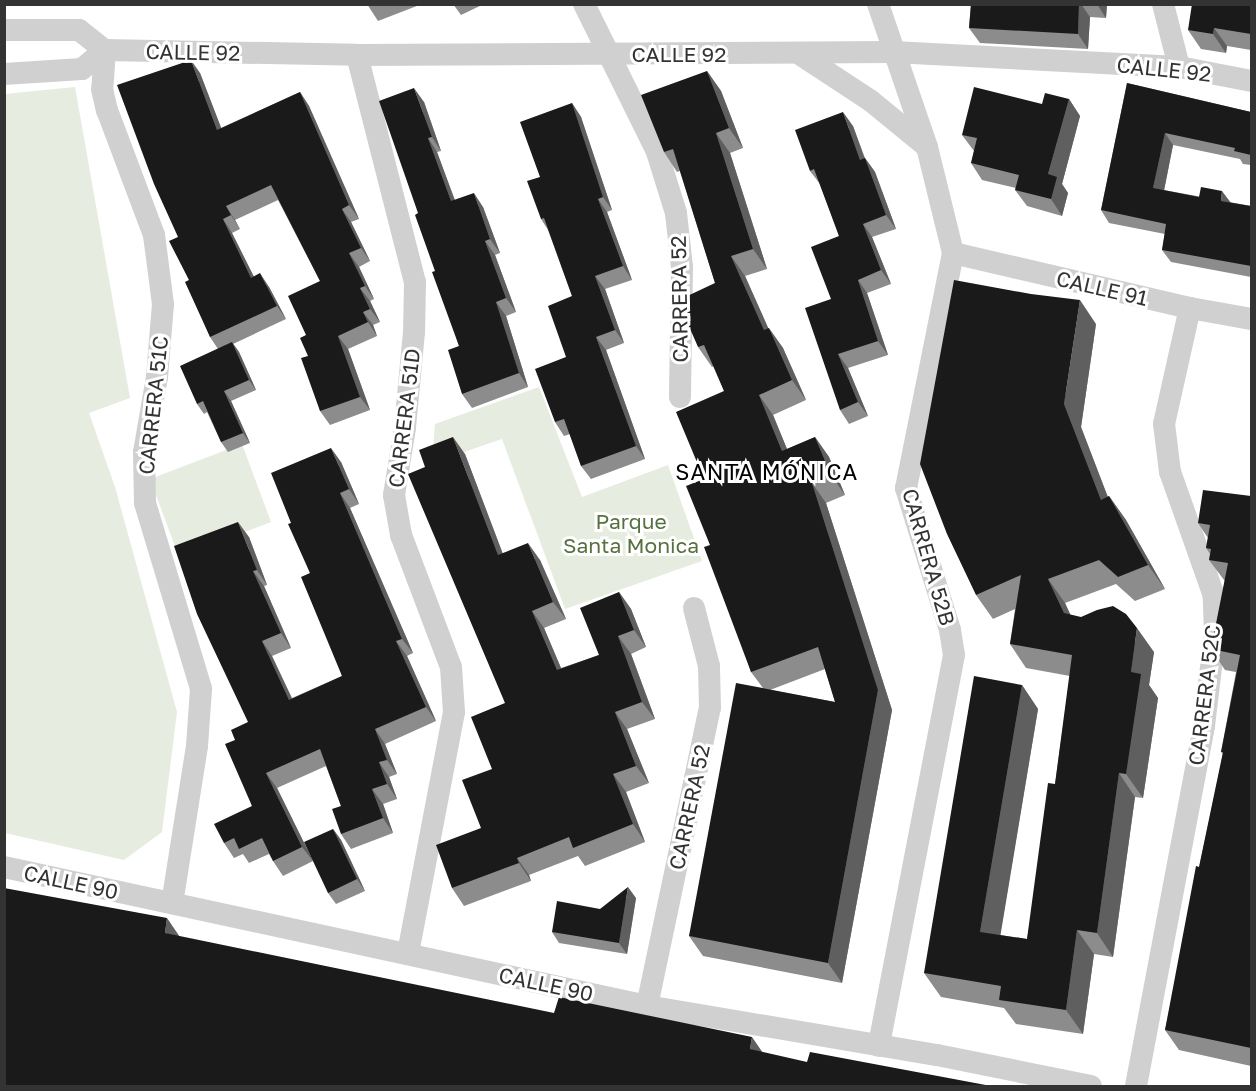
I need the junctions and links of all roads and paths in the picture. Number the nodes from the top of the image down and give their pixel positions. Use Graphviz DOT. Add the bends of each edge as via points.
graph roads {
  1 [pos="584,4"];
  2 [pos="878,4"];
  3 [pos="1163,4"];
  4 [pos="4,30"];
  5 [pos="105,50"];
  6 [pos="893,52"];
  7 [pos="798,53"];
  8 [pos="610,54"];
  9 [pos="357,55"];
  10 [pos="1179,67"];
  11 [pos="4,74"];
  12 [pos="1251,81"];
  13 [pos="927,147"];
  14 [pos="953,253"];
  15 [pos="1190,308"];
  16 [pos="1251,319"];
  17 [pos="680,397"];
  18 [pos="694,608"];
  19 [pos="4,867"];
  20 [pos="172,903"];
  21 [pos="408,954"];
  22 [pos="647,1006"];
  23 [pos="879,1046"];
  24 [pos="1091,1086"];
  25 [pos="1136,1086"];
  1 -- 8 [label="street, CARRERA 52"];
  2 -- 6 [label="street, CARRERA 52B"];
  3 -- 10 [label="street"];
  4 -- 5 [label="street" via="79,30"];
  5 -- 9 [label="street, CALLE 92"];
  5 -- 11 [label="street" via="82,69"];
  5 -- 20 [label="street, CARRERA 51C" via="102,89 154,235 163,304 157,377 144,452 146,503 201,689 197,746"];
  6 -- 7 [label="street, CALLE 92"];
  6 -- 10 [label="street, CALLE 92"];
  6 -- 13 [label="street, CARRERA 52B"];
  7 -- 8 [label="street, CALLE 92"];
  7 -- 13 [label="street" via="871,101"];
  8 -- 9 [label="street, CALLE 92"];
  8 -- 17 [label="street, CARRERA 52" via="657,152 676,213 682,267"];
  9 -- 21 [label="street, CARRERA 51D" via="415,282 405,428 394,495 401,535 451,667 454,712"];
  10 -- 12 [label="street, CALLE 92"];
  13 -- 14 [label="street, CARRERA 52B"];
  14 -- 15 [label="street, CALLE 91"];
  14 -- 23 [label="street, CARRERA 52B" via="906,488 950,630 954,655"];
  15 -- 16 [label="street, CALLE 91"];
  15 -- 25 [label="street, CARRERA 52C" via="1164,424 1170,472 1214,596 1215,634 1204,726"];
  18 -- 22 [label="street, CARRERA 52" via="709,666 710,708"];
  19 -- 20 [label="street, CALLE 90"];
  20 -- 21 [label="street, CALLE 90"];
  21 -- 22 [label="street, CALLE 90"];
  22 -- 23 [label="street, CALLE 90"];
  23 -- 24 [label="street, CALLE 90"];
}
